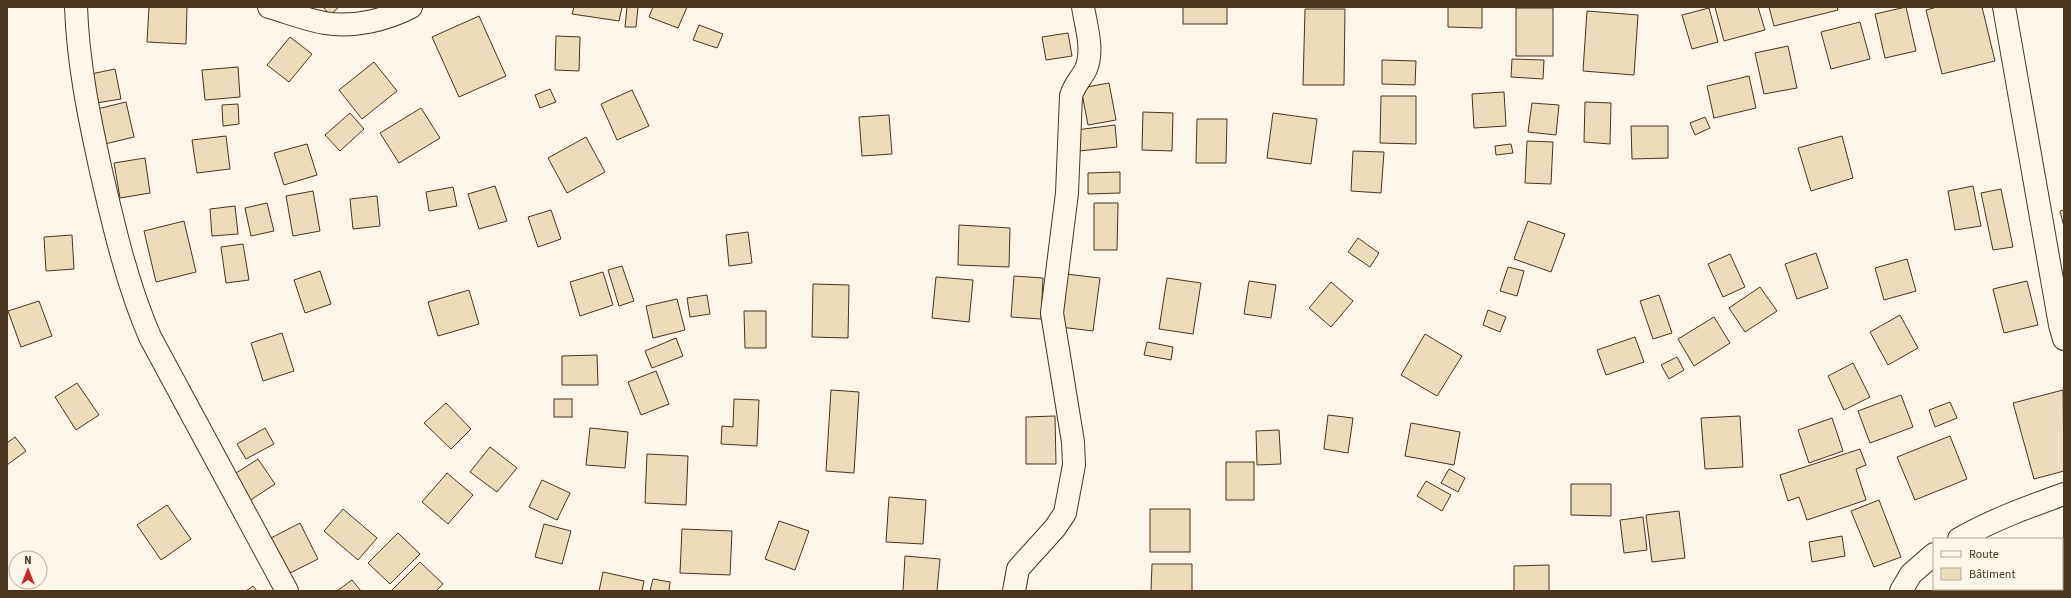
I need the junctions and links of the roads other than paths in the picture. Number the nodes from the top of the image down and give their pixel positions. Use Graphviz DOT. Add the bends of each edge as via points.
graph roads {
  1 [pos="76,7"];
  2 [pos="269,7"];
  3 [pos="411,7"];
  4 [pos="1083,7"];
  5 [pos="2004,7"];
  6 [pos="2064,340"];
  7 [pos="2064,494"];
  8 [pos="1961,538"];
  9 [pos="1933,555"];
  10 [pos="287,591"];
  11 [pos="1014,591"];
  12 [pos="1901,591"];
  1 -- 10 [label="street" via="87,106 112,218 138,309 150,337"];
  2 -- 3 [label="street" via="325,23 345,24 372,21"];
  4 -- 11 [label="street" via="1090,50 1086,67 1074,85 1071,96 1068,186 1052,313 1073,442 1074,465 1065,513 1018,569"];
  5 -- 6 [label="street"];
  7 -- 8 [label="street" via="1984,525"];
  9 -- 12 [label="street" via="1911,574"];
}
